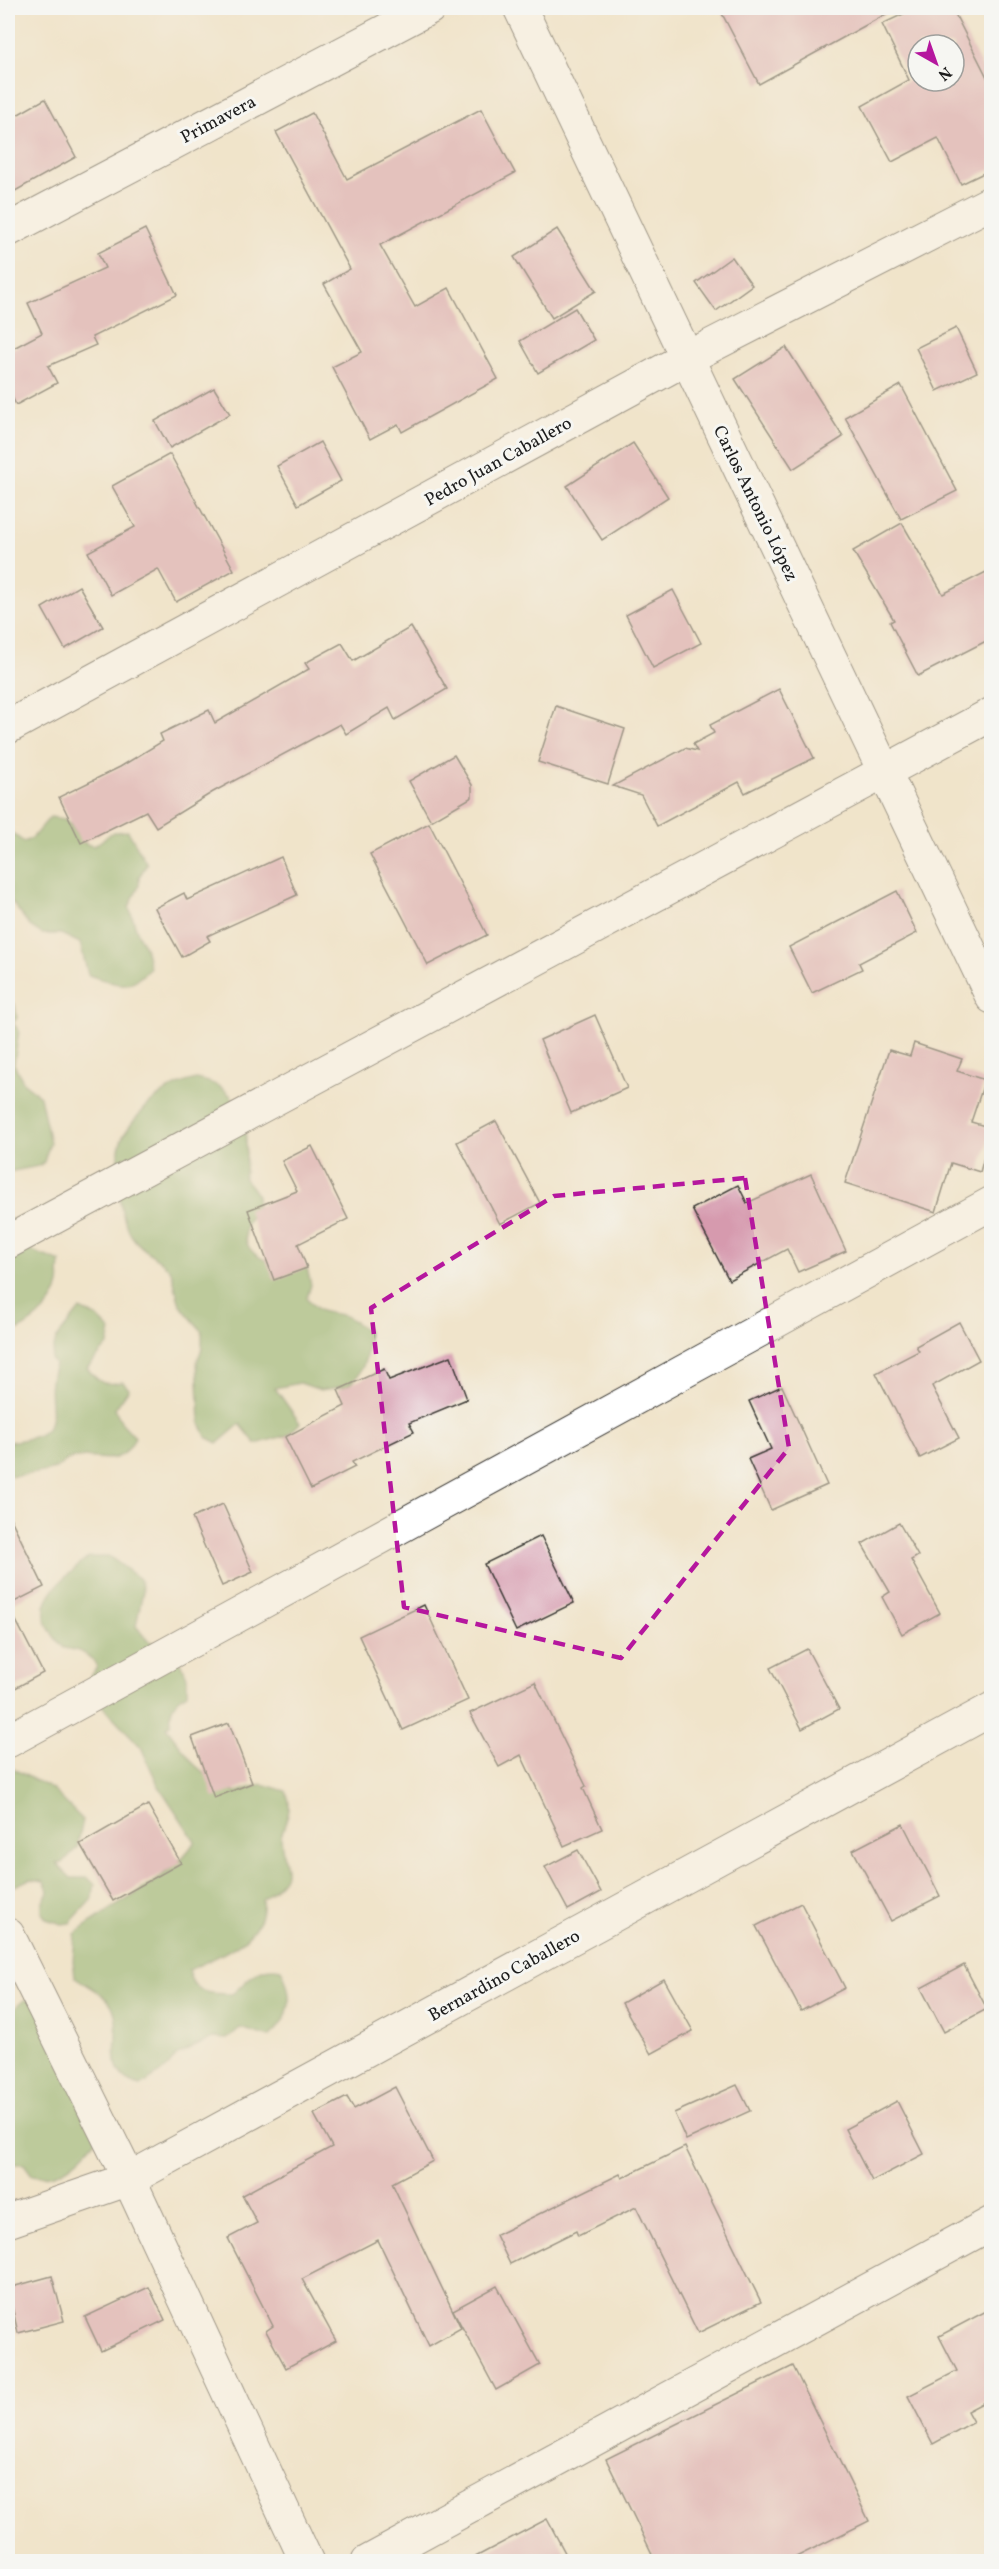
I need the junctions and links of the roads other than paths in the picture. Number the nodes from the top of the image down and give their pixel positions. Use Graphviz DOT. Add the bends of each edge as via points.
graph roads {
  1 [pos="429,8"];
  2 [pos="520,8"];
  3 [pos="992,202"];
  4 [pos="8,230"];
  5 [pos="687,358"];
  6 [pos="992,714"];
  7 [pos="8,727"];
  8 [pos="884,771"];
  9 [pos="992,998"];
  10 [pos="992,1203"];
  11 [pos="8,1242"];
  12 [pos="992,1709"];
  13 [pos="8,1741"];
  14 [pos="8,1935"];
  15 [pos="129,2179"];
  16 [pos="8,2221"];
  17 [pos="992,2223"];
  18 [pos="308,2562"];
  19 [pos="368,2562"];
  1 -- 4 [label="street, Primavera"];
  2 -- 5 [label="street, Carlos Antonio López"];
  3 -- 5 [label="street, Pedro Juan Caballero"];
  5 -- 7 [label="street, Pedro Juan Caballero"];
  5 -- 8 [label="street, Carlos Antonio López"];
  6 -- 8 [label="street"];
  8 -- 9 [label="street, Carlos Antonio López"];
  8 -- 11 [label="street"];
  10 -- 13 [label="street"];
  12 -- 15 [label="street, Bernardino Caballero"];
  14 -- 15 [label="street"];
  15 -- 16 [label="street, Bernardino Caballero"];
  15 -- 18 [label="street"];
  17 -- 19 [label="street"];
}
